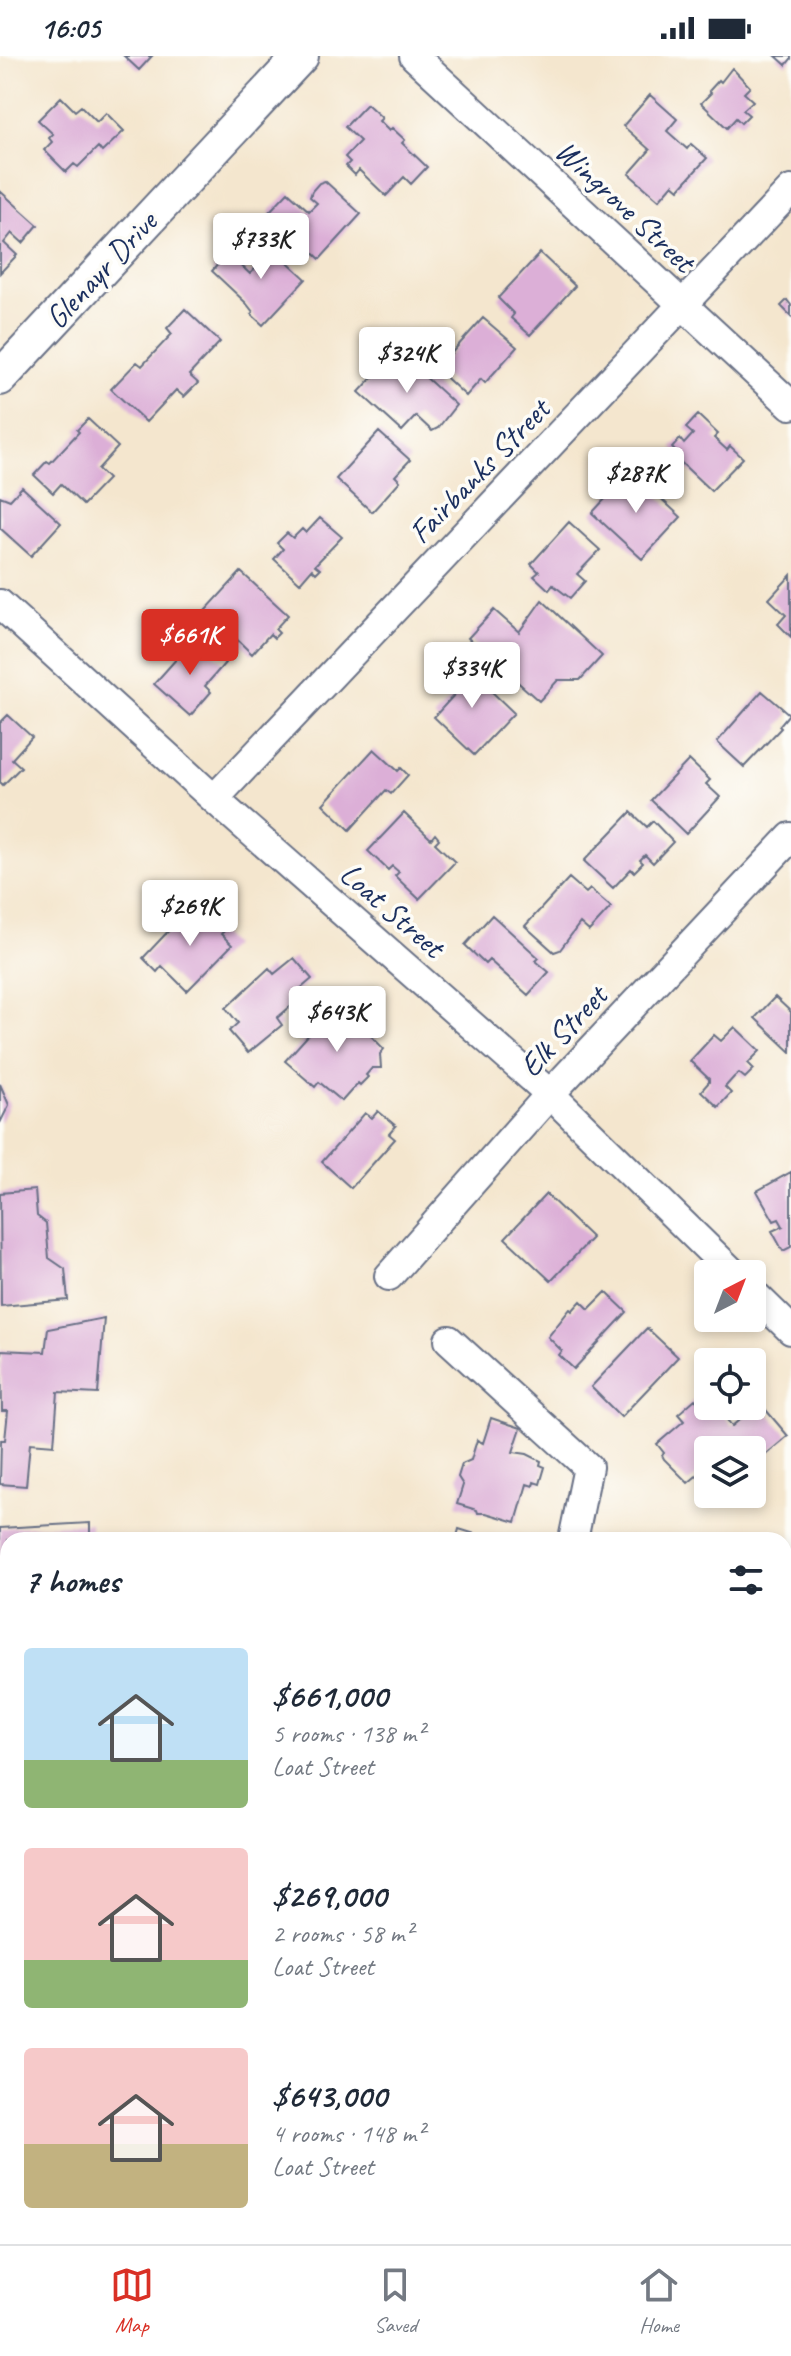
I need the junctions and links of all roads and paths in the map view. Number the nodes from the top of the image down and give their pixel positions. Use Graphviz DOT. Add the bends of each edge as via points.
graph roads {
  1 [pos="301,56"];
  2 [pos="414,56"];
  3 [pos="791,190"];
  4 [pos="683,306"];
  5 [pos="0,378"];
  6 [pos="791,405"];
  7 [pos="0,604"];
  8 [pos="214,799"];
  9 [pos="791,837"];
  10 [pos="550,1094"];
  11 [pos="720,1260"];
  12 [pos="389,1276"];
  13 [pos="766,1306"];
  14 [pos="791,1330"];
  15 [pos="449,1340"];
  16 [pos="575,1532"];
  1 -- 5 [label="street, Glenayr Drive"];
  2 -- 4 [label="street, Wingrove Street"];
  3 -- 4 [label="street, Fairbanks Street"];
  4 -- 6 [label="street, Wingrove Street"];
  4 -- 8 [label="street, Fairbanks Street"];
  7 -- 8 [label="street, Loat Street"];
  8 -- 10 [label="street, Loat Street"];
  9 -- 10 [label="street, Elk Street"];
  10 -- 11 [label="street, Loat Street"];
  10 -- 12 [label="street, Elk Street"];
  13 -- 14 [label="street"];
  15 -- 16 [label="street" via="588,1467"];
}
